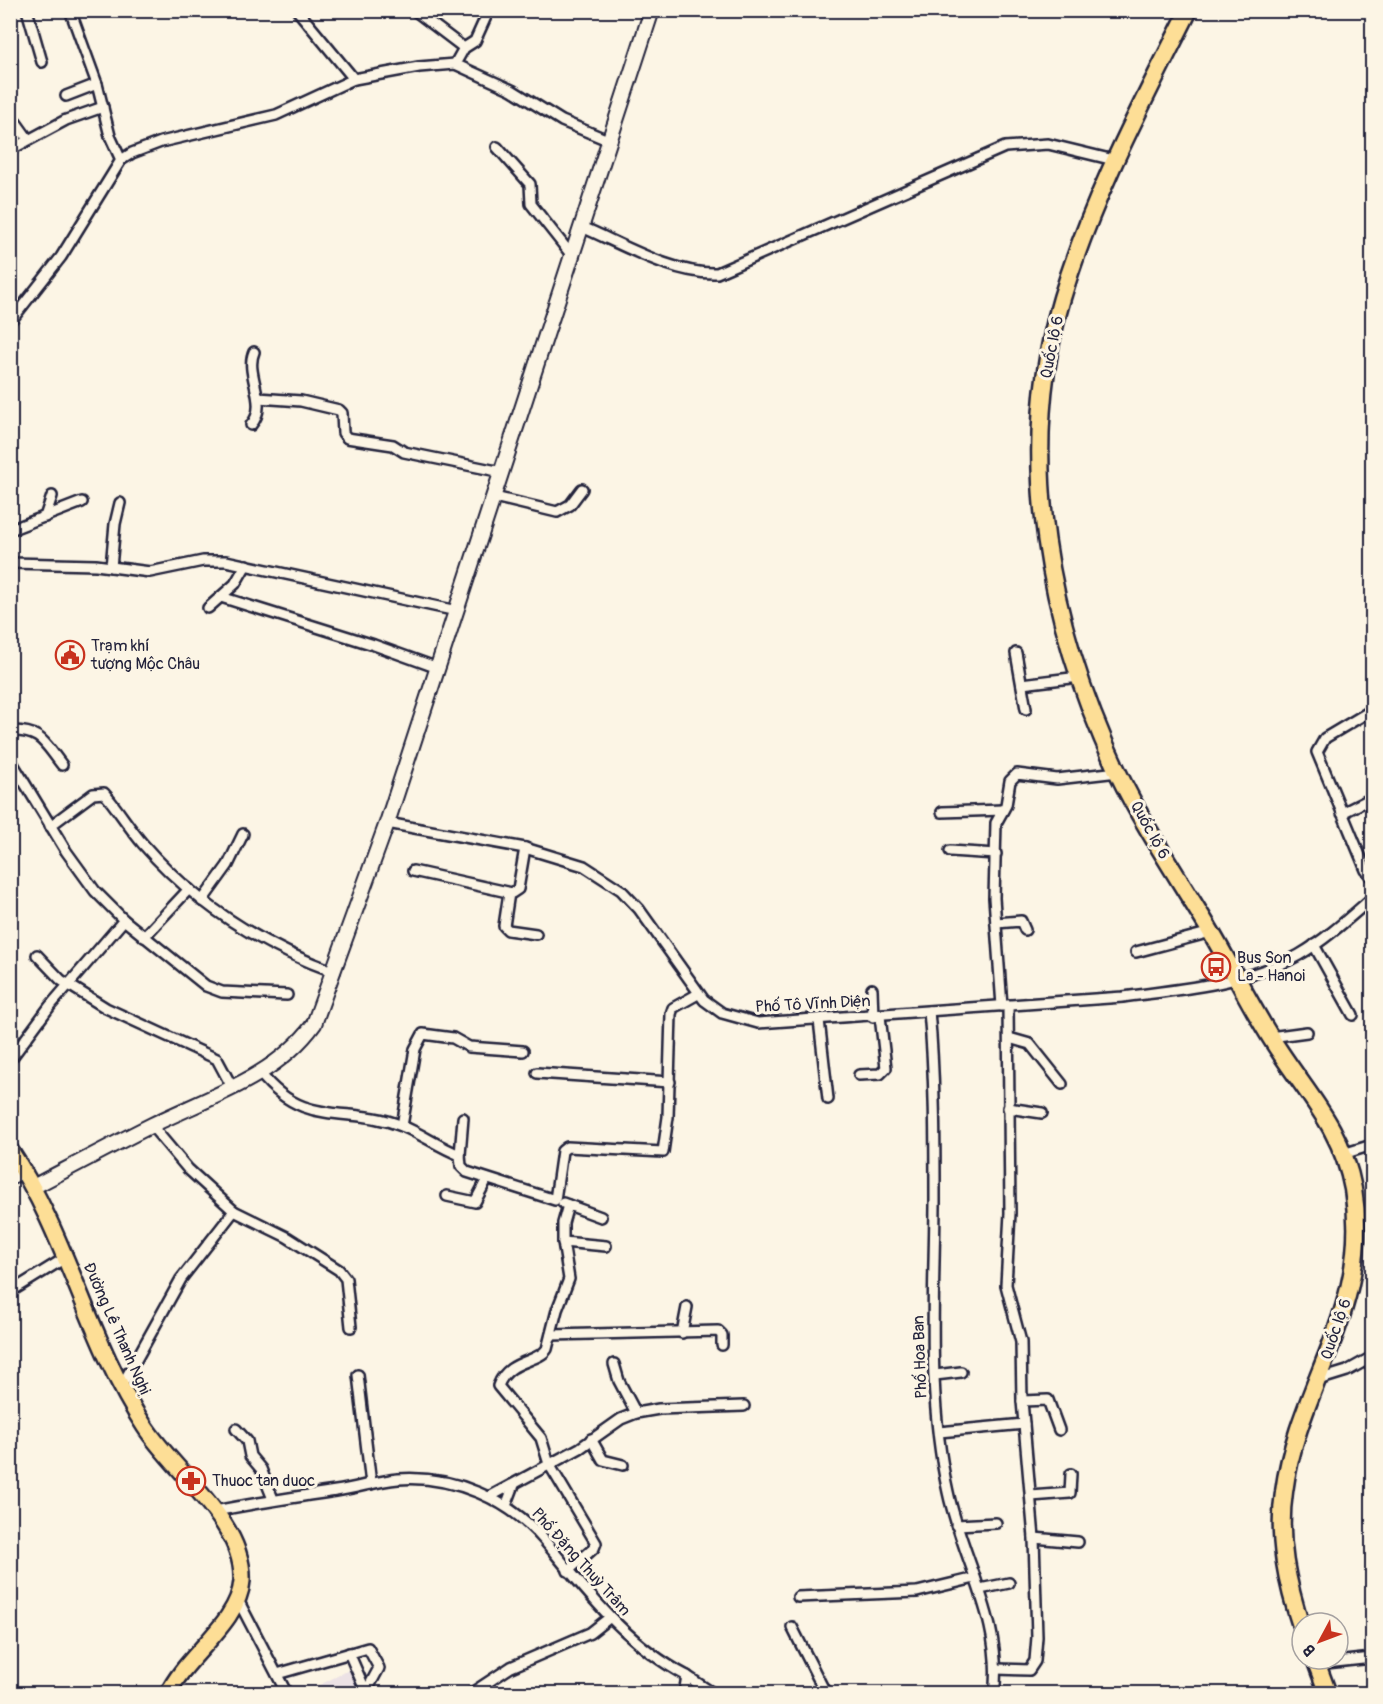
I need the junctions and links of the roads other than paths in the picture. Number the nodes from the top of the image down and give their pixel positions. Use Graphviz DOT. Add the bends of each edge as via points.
graph roads {
  1 [pos="27,10"];
  2 [pos="70,10"];
  3 [pos="297,10"];
  4 [pos="414,10"];
  5 [pos="489,10"];
  6 [pos="652,10"];
  7 [pos="1189,10"];
  8 [pos="464,48"];
  9 [pos="42,62"];
  10 [pos="455,64"];
  11 [pos="354,80"];
  12 [pos="97,84"];
  13 [pos="66,96"];
  14 [pos="103,107"];
  15 [pos="10,114"];
  16 [pos="28,139"];
  17 [pos="610,141"];
  18 [pos="497,147"];
  19 [pos="10,150"];
  20 [pos="121,160"];
  21 [pos="1114,160"];
  22 [pos="582,227"];
  23 [pos="573,257"];
  24 [pos="10,322"];
  25 [pos="254,352"];
  26 [pos="258,398"];
  27 [pos="251,425"];
  28 [pos="502,472"];
  29 [pos="582,489"];
  30 [pos="52,496"];
  31 [pos="494,497"];
  32 [pos="82,502"];
  33 [pos="120,503"];
  34 [pos="45,517"];
  35 [pos="10,530"];
  36 [pos="10,563"];
  37 [pos="246,565"];
  38 [pos="111,567"];
  39 [pos="221,597"];
  40 [pos="208,608"];
  41 [pos="457,611"];
  42 [pos="1016,653"];
  43 [pos="438,668"];
  44 [pos="1079,677"];
  45 [pos="1022,684"];
  46 [pos="1026,709"];
  47 [pos="1372,710"];
  48 [pos="10,731"];
  49 [pos="10,759"];
  50 [pos="62,765"];
  51 [pos="1118,772"];
  52 [pos="1372,798"];
  53 [pos="1003,810"];
  54 [pos="942,812"];
  55 [pos="1342,813"];
  56 [pos="387,823"];
  57 [pos="50,826"];
  58 [pos="243,834"];
  59 [pos="525,848"];
  60 [pos="950,851"];
  61 [pos="996,854"];
  62 [pos="413,871"];
  63 [pos="1372,878"];
  64 [pos="189,889"];
  65 [pos="509,893"];
  66 [pos="1372,898"];
  67 [pos="202,901"];
  68 [pos="124,920"];
  69 [pos="996,923"];
  70 [pos="1025,930"];
  71 [pos="1211,932"];
  72 [pos="536,934"];
  73 [pos="144,937"];
  74 [pos="1314,945"];
  75 [pos="1136,952"];
  76 [pos="37,955"];
  77 [pos="335,972"];
  78 [pos="1238,977"];
  79 [pos="68,985"];
  80 [pos="872,989"];
  81 [pos="698,994"];
  82 [pos="288,995"];
  83 [pos="1005,1005"];
  84 [pos="928,1011"];
  85 [pos="1353,1015"];
  86 [pos="876,1016"];
  87 [pos="819,1020"];
  88 [pos="1307,1032"];
  89 [pos="1270,1037"];
  90 [pos="1009,1038"];
  91 [pos="523,1051"];
  92 [pos="10,1060"];
  93 [pos="260,1073"];
  94 [pos="537,1073"];
  95 [pos="859,1075"];
  96 [pos="670,1082"];
  97 [pos="1062,1084"];
  98 [pos="232,1087"];
  99 [pos="828,1099"];
  100 [pos="1008,1108"];
  101 [pos="1042,1113"];
  102 [pos="463,1118"];
  103 [pos="151,1125"];
  104 [pos="402,1126"];
  105 [pos="1372,1145"];
  106 [pos="10,1150"];
  107 [pos="1343,1154"];
  108 [pos="460,1155"];
  109 [pos="24,1172"];
  110 [pos="487,1179"];
  111 [pos="10,1180"];
  112 [pos="33,1187"];
  113 [pos="447,1196"];
  114 [pos="555,1200"];
  115 [pos="568,1205"];
  116 [pos="234,1211"];
  117 [pos="601,1217"];
  118 [pos="563,1242"];
  119 [pos="606,1246"];
  120 [pos="65,1258"];
  121 [pos="10,1292"];
  122 [pos="687,1306"];
  123 [pos="351,1327"];
  124 [pos="682,1333"];
  125 [pos="551,1335"];
  126 [pos="722,1345"];
  127 [pos="1372,1357"];
  128 [pos="614,1364"];
  129 [pos="961,1372"];
  130 [pos="358,1375"];
  131 [pos="935,1375"];
  132 [pos="1318,1380"];
  133 [pos="121,1387"];
  134 [pos="1022,1401"];
  135 [pos="744,1406"];
  136 [pos="636,1413"];
  137 [pos="1024,1424"];
  138 [pos="236,1428"];
  139 [pos="1059,1430"];
  140 [pos="939,1432"];
  141 [pos="591,1439"];
  142 [pos="549,1464"];
  143 [pos="623,1465"];
  144 [pos="1071,1474"];
  145 [pos="371,1484"];
  146 [pos="514,1485"];
  147 [pos="1031,1496"];
  148 [pos="489,1497"];
  149 [pos="273,1499"];
  150 [pos="506,1506"];
  151 [pos="215,1511"];
  152 [pos="996,1523"];
  153 [pos="956,1525"];
  154 [pos="1034,1538"];
  155 [pos="1078,1542"];
  156 [pos="568,1571"];
  157 [pos="975,1578"];
  158 [pos="1010,1583"];
  159 [pos="980,1589"];
  160 [pos="798,1597"];
  161 [pos="237,1598"];
  162 [pos="1297,1611"];
  163 [pos="609,1618"];
  164 [pos="792,1627"];
  165 [pos="349,1653"];
  166 [pos="1372,1658"];
  167 [pos="1350,1659"];
  168 [pos="997,1669"];
  169 [pos="1320,1671"];
  170 [pos="277,1674"];
  171 [pos="687,1677"];
  172 [pos="682,1692"];
  173 [pos="366,1693"];
  174 [pos="168,1694"];
  175 [pos="287,1694"];
  176 [pos="470,1694"];
  177 [pos="714,1694"];
  178 [pos="826,1694"];
  179 [pos="993,1694"];
  180 [pos="1328,1694"];
  1 -- 9 [label="street"];
  2 -- 12 [label="street"];
  3 -- 11 [label="street"];
  4 -- 8 [label="street"];
  5 -- 8 [label="street" via="476,41"];
  6 -- 17 [label="street"];
  7 -- 21 [label="highway, Quốc lộ 6"];
  8 -- 10 [label="street"];
  10 -- 11 [label="street"];
  10 -- 17 [label="street" via="512,90 562,121"];
  11 -- 20 [label="street" via="276,115 161,142"];
  12 -- 13 [label="street"];
  12 -- 14 [label="street"];
  14 -- 16 [label="street"];
  14 -- 20 [label="street"];
  15 -- 16 [label="street"];
  16 -- 19 [label="street"];
  17 -- 22 [label="street"];
  18 -- 23 [label="street" via="531,184 531,204"];
  20 -- 24 [label="street" via="61,257"];
  21 -- 22 [label="street" via="1048,144 1005,147 717,273 700,274 678,268"];
  21 -- 44 [label="highway, Quốc lộ 6" via="1062,297 1052,334 1043,406 1043,514 1056,595"];
  22 -- 23 [label="street"];
  23 -- 28 [label="street"];
  25 -- 26 [label="street" via="251,359"];
  26 -- 27 [label="street" via="257,415"];
  26 -- 28 [label="street" via="301,401 339,410 347,438 393,445 404,452"];
  28 -- 31 [label="street"];
  29 -- 31 [label="street" via="570,505 557,512"];
  30 -- 34 [label="street"];
  31 -- 41 [label="street"];
  32 -- 34 [label="street"];
  33 -- 38 [label="street"];
  34 -- 35 [label="street"];
  36 -- 38 [label="street"];
  37 -- 38 [label="street" via="215,560 150,572"];
  37 -- 39 [label="street" via="235,584"];
  37 -- 41 [label="street"];
  39 -- 40 [label="street"];
  39 -- 43 [label="street"];
  41 -- 43 [label="street"];
  42 -- 45 [label="street"];
  43 -- 56 [label="street"];
  44 -- 45 [label="street"];
  44 -- 51 [label="highway, Quốc lộ 6"];
  45 -- 46 [label="street"];
  47 -- 55 [label="street" via="1325,738 1317,748"];
  48 -- 50 [label="street" via="29,730 37,734"];
  49 -- 57 [label="street"];
  51 -- 53 [label="street" via="1057,778 1017,774 1010,781"];
  51 -- 71 [label="highway, Quốc lộ 6"];
  52 -- 55 [label="street"];
  53 -- 54 [label="street"];
  53 -- 61 [label="street" via="996,823"];
  55 -- 63 [label="street"];
  56 -- 59 [label="street, Phố Tô Vĩnh Diện"];
  56 -- 77 [label="street"];
  57 -- 64 [label="street" via="93,794 104,793 141,843"];
  57 -- 68 [label="street" via="79,871"];
  58 -- 67 [label="street" via="228,865"];
  59 -- 65 [label="street" via="518,889"];
  59 -- 81 [label="street, Phố Tô Vĩnh Diện" via="584,866 621,890 654,927"];
  60 -- 61 [label="street"];
  61 -- 69 [label="street"];
  62 -- 65 [label="street"];
  64 -- 67 [label="street"];
  64 -- 73 [label="street"];
  65 -- 72 [label="street" via="504,927"];
  66 -- 74 [label="street, Phố Tô Vĩnh Diện"];
  67 -- 77 [label="street" via="252,936"];
  68 -- 73 [label="street"];
  68 -- 79 [label="street"];
  69 -- 70 [label="street" via="1021,921"];
  69 -- 83 [label="street"];
  71 -- 75 [label="street"];
  71 -- 78 [label="highway, Quốc lộ 6"];
  73 -- 82 [label="street" via="206,986 222,992"];
  74 -- 78 [label="street, Phố Tô Vĩnh Diện" via="1285,961"];
  74 -- 85 [label="street"];
  76 -- 79 [label="street"];
  77 -- 93 [label="street" via="314,1024"];
  78 -- 83 [label="street, Phố Tô Vĩnh Diện" via="1123,997"];
  78 -- 89 [label="highway, Quốc lộ 6"];
  79 -- 92 [label="street"];
  79 -- 98 [label="street" via="128,1019 208,1053 224,1067"];
  80 -- 86 [label="street"];
  81 -- 87 [label="street, Phố Tô Vĩnh Diện" via="722,1013 743,1021"];
  81 -- 96 [label="street" via="670,1014"];
  83 -- 84 [label="street, Phố Tô Vĩnh Diện"];
  83 -- 90 [label="street"];
  84 -- 86 [label="street, Phố Tô Vĩnh Diện"];
  84 -- 131 [label="street, Phố Hoa Ban" via="932,1041"];
  86 -- 87 [label="street, Phố Tô Vĩnh Diện"];
  86 -- 95 [label="street" via="886,1068 880,1074"];
  87 -- 99 [label="street"];
  88 -- 89 [label="street"];
  89 -- 107 [label="highway, Quốc lộ 6" via="1330,1122"];
  90 -- 97 [label="street" via="1030,1044"];
  90 -- 100 [label="street"];
  91 -- 104 [label="street" via="469,1047 453,1038 423,1034 415,1049"];
  93 -- 98 [label="street"];
  93 -- 104 [label="street" via="278,1092 306,1107 330,1115"];
  94 -- 96 [label="street"];
  96 -- 114 [label="street" via="663,1152 567,1147 562,1151"];
  98 -- 103 [label="street"];
  100 -- 101 [label="street"];
  100 -- 134 [label="street" via="1010,1213 1006,1285 1021,1342"];
  102 -- 108 [label="street"];
  103 -- 112 [label="street"];
  103 -- 116 [label="street" via="188,1169"];
  104 -- 108 [label="street"];
  105 -- 107 [label="street"];
  106 -- 109 [label="main road, Đường Lê Thanh Nghị"];
  107 -- 132 [label="highway, Quốc lộ 6" via="1354,1204 1354,1273 1345,1311"];
  108 -- 110 [label="street" via="461,1166 467,1172"];
  109 -- 111 [label="street"];
  109 -- 112 [label="main road, Đường Lê Thanh Nghị"];
  110 -- 113 [label="street" via="475,1202"];
  110 -- 114 [label="street"];
  112 -- 120 [label="main road, Đường Lê Thanh Nghị"];
  114 -- 115 [label="street"];
  115 -- 117 [label="street"];
  115 -- 118 [label="street"];
  116 -- 123 [label="street" via="287,1236 339,1270 346,1279"];
  116 -- 133 [label="street" via="181,1279"];
  118 -- 119 [label="street"];
  118 -- 125 [label="street" via="569,1279"];
  120 -- 121 [label="street"];
  120 -- 133 [label="main road, Đường Lê Thanh Nghị"];
  122 -- 124 [label="street"];
  124 -- 125 [label="street"];
  124 -- 126 [label="street" via="718,1331"];
  125 -- 142 [label="street" via="545,1352 516,1365 498,1386 541,1438"];
  127 -- 132 [label="street" via="1347,1371"];
  128 -- 136 [label="street"];
  129 -- 131 [label="street"];
  130 -- 145 [label="street"];
  131 -- 140 [label="street, Phố Hoa Ban"];
  132 -- 162 [label="highway, Quốc lộ 6" via="1293,1446 1281,1517 1286,1569"];
  133 -- 151 [label="main road, Đường Lê Thanh Nghị" via="157,1444"];
  134 -- 137 [label="street"];
  134 -- 139 [label="street" via="1048,1400"];
  135 -- 136 [label="street"];
  136 -- 141 [label="street"];
  137 -- 140 [label="street"];
  137 -- 147 [label="street"];
  138 -- 149 [label="street" via="247,1441 250,1456 261,1469"];
  140 -- 153 [label="street, Phố Hoa Ban"];
  141 -- 142 [label="street"];
  141 -- 143 [label="street" via="603,1460"];
  142 -- 146 [label="street"];
  142 -- 156 [label="street" via="596,1543"];
  144 -- 147 [label="street" via="1070,1493"];
  145 -- 148 [label="street, Phố Đặng Thuỳ Trâm" via="414,1479"];
  145 -- 149 [label="street, Phố Đặng Thuỳ Trâm"];
  146 -- 148 [label="street"];
  146 -- 150 [label="street"];
  147 -- 154 [label="street"];
  148 -- 150 [label="street, Phố Đặng Thuỳ Trâm"];
  149 -- 151 [label="street, Phố Đặng Thuỳ Trâm"];
  150 -- 156 [label="street, Phố Đặng Thuỳ Trâm" via="534,1530"];
  151 -- 161 [label="main road, Đường Lê Thanh Nghị" via="238,1551 242,1581"];
  152 -- 153 [label="street"];
  153 -- 157 [label="street, Phố Hoa Ban"];
  154 -- 155 [label="street"];
  154 -- 168 [label="street" via="1034,1666 1025,1671"];
  156 -- 163 [label="street, Phố Đặng Thuỳ Trâm"];
  157 -- 159 [label="street, Phố Hoa Ban"];
  157 -- 160 [label="street" via="917,1592"];
  158 -- 159 [label="street"];
  159 -- 168 [label="street, Phố Hoa Ban"];
  161 -- 170 [label="street"];
  161 -- 174 [label="main road, Đường Lê Thanh Nghị"];
  163 -- 171 [label="street, Phố Đặng Thuỳ Trâm" via="644,1649"];
  163 -- 176 [label="street" via="590,1633 511,1667"];
  164 -- 178 [label="street"];
  165 -- 170 [label="street"];
  165 -- 173 [label="street"];
  165 -- 173 [label="street" via="368,1648 379,1666"];
  166 -- 167 [label="street"];
  168 -- 179 [label="street, Phố Hoa Ban"];
  169 -- 180 [label="highway"];
  170 -- 175 [label="street"];
  171 -- 172 [label="street"];
  171 -- 177 [label="street, Phố Đặng Thuỳ Trâm"];
}
